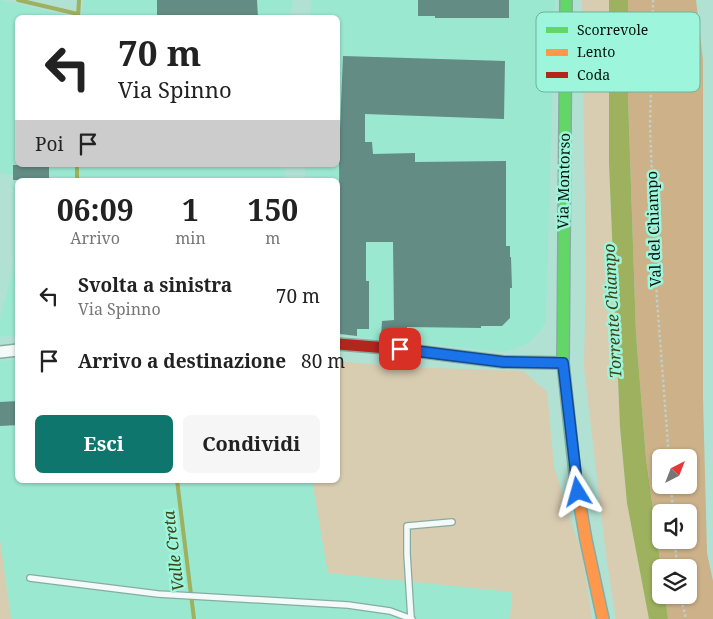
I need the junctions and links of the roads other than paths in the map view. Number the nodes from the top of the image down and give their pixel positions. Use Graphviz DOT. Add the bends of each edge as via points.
graph roads {
  1 [pos="565,92"];
  2 [pos="340,344"];
  3 [pos="15,350"];
  4 [pos="0,352"];
  5 [pos="563,363"];
  6 [pos="452,522"];
  7 [pos="30,578"];
  8 [pos="411,618"];
  9 [pos="603,619"];
  1 -- 5 [label="main road, Via Montorso"];
  2 -- 5 [label="main road" via="504,362"];
  3 -- 4 [label="street"];
  5 -- 9 [label="main road, Via Montorso" via="575,476"];
  6 -- 8 [label="lane" via="407,526"];
  7 -- 8 [label="lane" via="176,595 348,605 390,611"];
}
